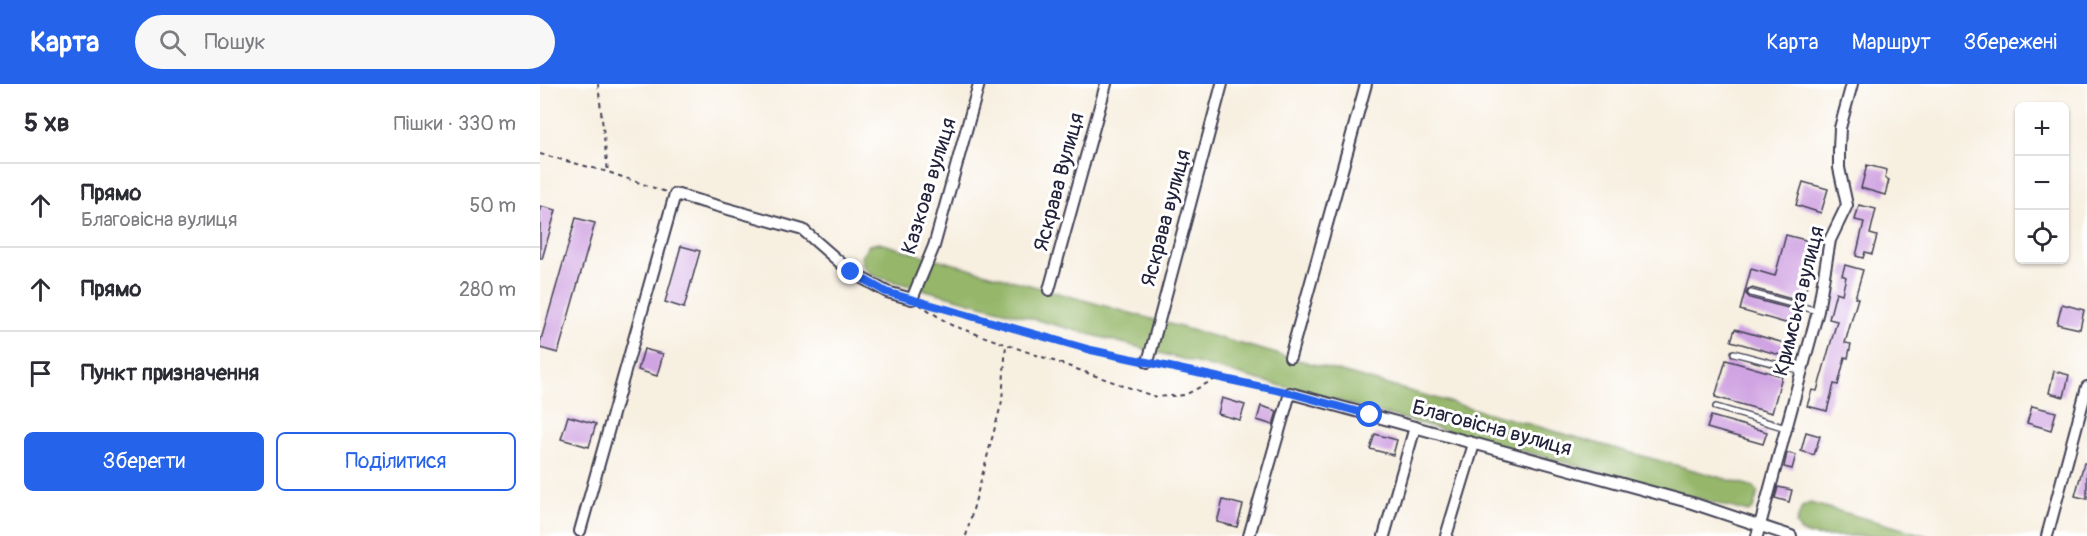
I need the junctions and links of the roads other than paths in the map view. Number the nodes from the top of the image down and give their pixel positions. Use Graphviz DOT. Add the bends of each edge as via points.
graph roads {
  1 [pos="979,84"];
  2 [pos="1106,84"];
  3 [pos="1222,84"];
  4 [pos="1366,84"];
  5 [pos="1852,84"];
  6 [pos="1049,290"];
  7 [pos="1751,293"];
  8 [pos="1818,311"];
  9 [pos="1734,353"];
  10 [pos="1290,357"];
  11 [pos="1148,362"];
  12 [pos="1802,370"];
  13 [pos="2087,387"];
  14 [pos="1716,407"];
  15 [pos="1415,427"];
  16 [pos="1786,428"];
  17 [pos="1474,444"];
  18 [pos="580,531"];
  19 [pos="1758,531"];
  20 [pos="1249,536"];
  21 [pos="1384,536"];
  22 [pos="1446,536"];
  23 [pos="1791,536"];
  24 [pos="2047,536"];
  1 -- 18 [label="street, Казкова вулиця" via="934,246 912,299 886,292 851,272 803,230 675,195"];
  2 -- 6 [label="street, Яскрава Вулиця"];
  3 -- 11 [label="street, Яскрава вулиця"];
  4 -- 10 [label="street"];
  5 -- 8 [label="street, Кримська вулиця" via="1840,128 1839,149 1847,205 1830,240"];
  7 -- 8 [label="lane"];
  8 -- 12 [label="street, Кримська вулиця"];
  9 -- 12 [label="lane"];
  12 -- 16 [label="street, Кримська вулиця"];
  13 -- 24 [label="street"];
  14 -- 16 [label="lane"];
  15 -- 17 [label="street, Благовісна вулиця"];
  15 -- 20 [label="street, Благовісна вулиця" via="1290,393"];
  15 -- 21 [label="street"];
  16 -- 19 [label="street, Кримська вулиця"];
  17 -- 19 [label="street, Благовісна вулиця" via="1692,503"];
  17 -- 22 [label="street"];
  19 -- 23 [label="street, Благовісна вулиця"];
}
